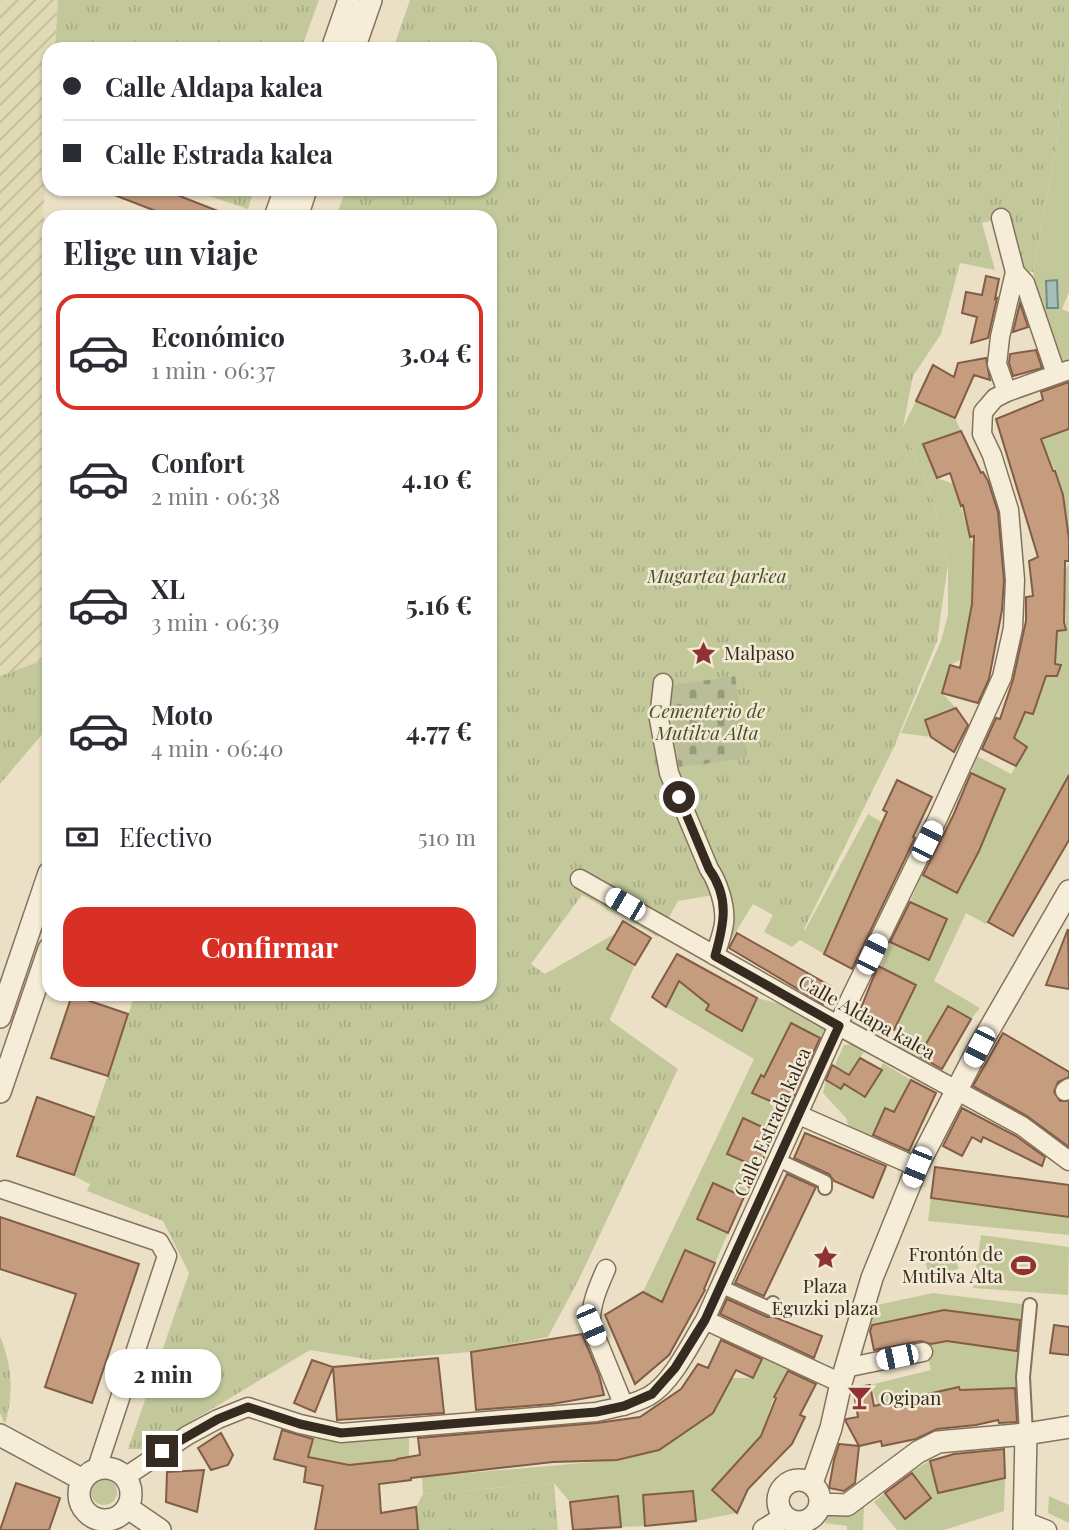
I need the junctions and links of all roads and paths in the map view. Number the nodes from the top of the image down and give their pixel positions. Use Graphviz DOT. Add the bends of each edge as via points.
graph roads {
  1 [pos="349,0"];
  2 [pos="371,0"];
  3 [pos="334,42"];
  4 [pos="356,42"];
  5 [pos="1001,218"];
  6 [pos="1015,272"];
  7 [pos="1062,372"];
  8 [pos="1007,391"];
  9 [pos="663,683"];
  10 [pos="580,879"];
  11 [pos="1069,891"];
  12 [pos="42,894"];
  13 [pos="715,956"];
  14 [pos="42,969"];
  15 [pos="0,1017"];
  16 [pos="839,1026"];
  17 [pos="0,1091"];
  18 [pos="956,1091"];
  19 [pos="799,1115"];
  20 [pos="778,1160"];
  21 [pos="1069,1161"];
  22 [pos="917,1167"];
  23 [pos="825,1188"];
  24 [pos="5,1190"];
  25 [pos="606,1269"];
  26 [pos="720,1286"];
  27 [pos="773,1303"];
  28 [pos="1030,1305"];
  29 [pos="705,1320"];
  30 [pos="923,1352"];
  31 [pos="843,1376"];
  32 [pos="628,1405"];
  33 [pos="1069,1427"];
  34 [pos="1026,1434"];
  35 [pos="0,1435"];
  36 [pos="90,1474"];
  37 [pos="125,1477"];
  38 [pos="812,1483"];
  39 [pos="128,1508"];
  40 [pos="817,1516"];
  41 [pos="785,1517"];
  42 [pos="107,1525"];
  43 [pos="1024,1525"];
  44 [pos="160,1530"];
  45 [pos="764,1530"];
  46 [pos="1047,1530"];
  1 -- 3 [label="street"];
  2 -- 4 [label="street"];
  5 -- 6 [label="street"];
  6 -- 7 [label="street"];
  6 -- 8 [label="street" via="997,364"];
  7 -- 8 [label="street, Calle Estrada kalea"];
  8 -- 16 [label="street, Calle Estrada kalea" via="983,412 982,434 1009,510 1015,580 1013,628 1002,677"];
  9 -- 13 [label="street" via="659,719 669,774 723,904 724,922"];
  10 -- 13 [label="street, Calle Aldapa kalea"];
  11 -- 18 [label="street"];
  12 -- 15 [label="street"];
  13 -- 16 [label="street, Calle Aldapa kalea"];
  14 -- 17 [label="street"];
  16 -- 18 [label="street, Calle Aldapa kalea"];
  16 -- 19 [label="street, Calle Estrada kalea"];
  18 -- 21 [label="street, Calle Aldapa kalea" via="1022,1126"];
  18 -- 22 [label="street"];
  19 -- 20 [label="street, Calle Estrada kalea"];
  19 -- 22 [label="street"];
  20 -- 23 [label="street" via="825,1182"];
  20 -- 26 [label="street, Calle Estrada kalea"];
  22 -- 31 [label="street" via="872,1278"];
  24 -- 36 [label="street" via="159,1242 167,1256"];
  25 -- 32 [label="street" via="590,1315 599,1322"];
  26 -- 27 [label="street" via="771,1308"];
  26 -- 29 [label="street, Calle Estrada kalea"];
  28 -- 34 [label="street" via="1023,1377"];
  29 -- 31 [label="street"];
  29 -- 32 [label="street, Calle Estrada kalea" via="675,1368 652,1394"];
  30 -- 31 [label="street"];
  31 -- 38 [label="street"];
  32 -- 37 [label="street, Calle Estrada kalea" via="596,1412 341,1433 248,1407 187,1435"];
  33 -- 34 [label="street"];
  34 -- 40 [label="street" via="938,1442 847,1505"];
  34 -- 43 [label="street"];
  35 -- 36 [label="street"];
  36 -- 37 [label="street" via="114,1469"];
  36 -- 42 [label="street" via="80,1487 81,1503"];
  37 -- 39 [label="street" via="131,1492"];
  38 -- 40 [label="street" via="819,1492"];
  38 -- 41 [label="street" via="798,1479 785,1485 778,1498"];
  39 -- 42 [label="street"];
  39 -- 44 [label="street"];
  40 -- 41 [label="street" via="805,1522"];
  41 -- 45 [label="street"];
  43 -- 46 [label="street"];
}
